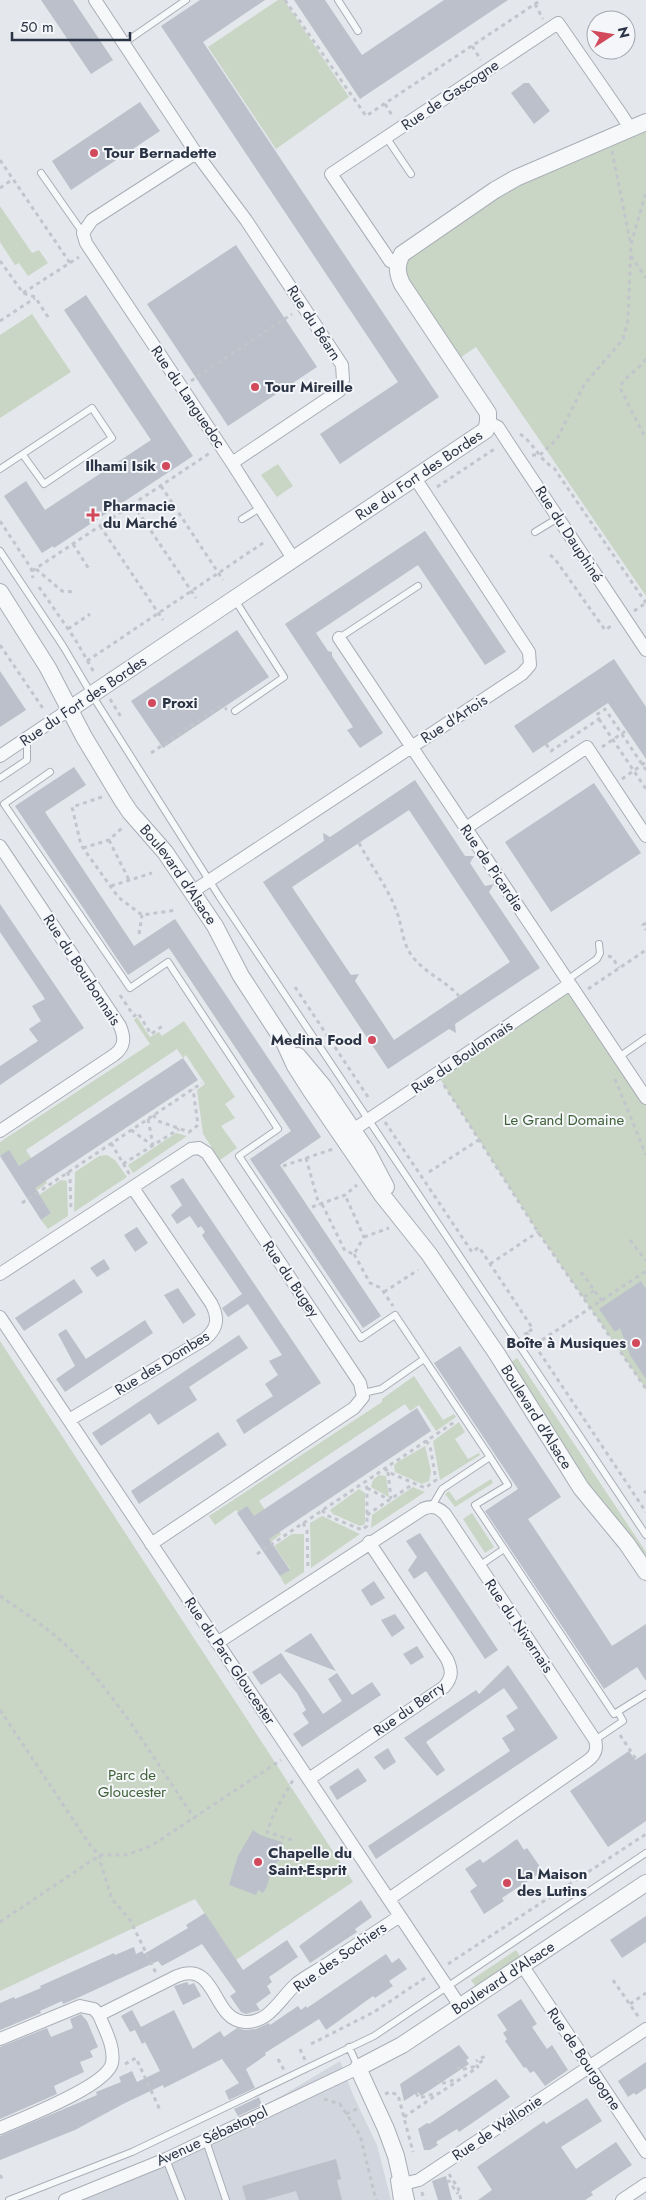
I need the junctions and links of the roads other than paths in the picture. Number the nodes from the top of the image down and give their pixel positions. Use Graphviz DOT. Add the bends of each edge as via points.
graph roads {
  1 [pos="94,0"];
  2 [pos="186,0"];
  3 [pos="338,0"];
  4 [pos="358,31"];
  5 [pos="124,42"];
  6 [pos="646,122"];
  7 [pos="630,128"];
  8 [pos="386,137"];
  9 [pos="196,153"];
  10 [pos="41,173"];
  11 [pos="411,174"];
  12 [pos="83,233"];
  13 [pos="398,264"];
  14 [pos="488,422"];
  15 [pos="22,454"];
  16 [pos="232,463"];
  17 [pos="0,470"];
  18 [pos="414,478"];
  19 [pos="260,508"];
  20 [pos="558,518"];
  21 [pos="242,519"];
  22 [pos="535,532"];
  23 [pos="0,552"];
  24 [pos="294,560"];
  25 [pos="418,586"];
  26 [pos="0,592"];
  27 [pos="234,599"];
  28 [pos="339,638"];
  29 [pos="646,650"];
  30 [pos="97,691"];
  31 [pos="70,709"];
  32 [pos="235,711"];
  33 [pos="28,738"];
  34 [pos="412,747"];
  35 [pos="0,756"];
  36 [pos="50,772"];
  37 [pos="0,778"];
  38 [pos="2,804"];
  39 [pos="466,828"];
  40 [pos="646,836"];
  41 [pos="0,846"];
  42 [pos="209,881"];
  43 [pos="192,892"];
  44 [pos="599,944"];
  45 [pos="569,982"];
  46 [pos="646,1038"];
  47 [pos="284,1042"];
  48 [pos="619,1057"];
  49 [pos="646,1098"];
  50 [pos="374,1117"];
  51 [pos="353,1130"];
  52 [pos="0,1131"];
  53 [pos="135,1187"];
  54 [pos="396,1212"];
  55 [pos="0,1274"];
  56 [pos="0,1316"];
  57 [pos="424,1359"];
  58 [pos="363,1393"];
  59 [pos="69,1420"];
  60 [pos="490,1457"];
  61 [pos="432,1506"];
  62 [pos="646,1535"];
  63 [pos="370,1542"];
  64 [pos="151,1544"];
  65 [pos="504,1549"];
  66 [pos="478,1566"];
  67 [pos="646,1572"];
  68 [pos="217,1643"];
  69 [pos="646,1694"];
  70 [pos="618,1712"];
  71 [pos="595,1740"];
  72 [pos="309,1779"];
  73 [pos="646,1853"];
  74 [pos="646,1884"];
  75 [pos="389,1899"];
  76 [pos="400,1916"];
  77 [pos="522,1965"];
  78 [pos="447,1987"];
  79 [pos="460,2006"];
  80 [pos="99,2015"];
  81 [pos="643,2024"];
  82 [pos="0,2040"];
  83 [pos="349,2048"];
  84 [pos="589,2067"];
  85 [pos="358,2068"];
  86 [pos="0,2128"];
  87 [pos="206,2141"];
  88 [pos="393,2146"];
  89 [pos="646,2152"];
  90 [pos="166,2159"];
  91 [pos="646,2184"];
  92 [pos="404,2192"];
  93 [pos="9,2200"];
  94 [pos="65,2200"];
  95 [pos="182,2200"];
  96 [pos="226,2200"];
  97 [pos="396,2200"];
  98 [pos="622,2200"];
  1 -- 5 [label="street, Rue du Béarn"];
  2 -- 5 [label="lane"];
  3 -- 4 [label="lane"];
  5 -- 9 [label="street, Rue du Béarn"];
  6 -- 7 [label="street"];
  7 -- 8 [label="street, Rue de Gascogne" via="558,23"];
  7 -- 13 [label="street" via="495,190 408,249"];
  8 -- 11 [label="lane"];
  8 -- 13 [label="street, Rue de Gascogne" via="331,174 390,261"];
  9 -- 12 [label="street" via="92,220"];
  9 -- 16 [label="street, Rue du Béarn" via="246,220 342,365 343,380 339,391"];
  10 -- 12 [label="lane"];
  12 -- 16 [label="street, Rue du Languedoc" via="90,250"];
  13 -- 14 [label="street, Rue du Fort des Bordes" via="397,274 402,284 488,413"];
  14 -- 18 [label="street, Rue du Fort des Bordes" via="486,430"];
  14 -- 20 [label="street, Rue du Dauphiné" via="498,427"];
  15 -- 15 [label="lane" via="92,408 112,438 44,484"];
  15 -- 17 [label="lane"];
  16 -- 19 [label="street, Rue du Languedoc"];
  18 -- 24 [label="street, Rue du Fort des Bordes"];
  18 -- 34 [label="street, Rue d'Artois" via="531,659 522,674"];
  19 -- 21 [label="lane"];
  19 -- 24 [label="street, Rue du Languedoc"];
  20 -- 22 [label="lane"];
  20 -- 29 [label="street, Rue du Dauphiné"];
  23 -- 30 [label="lane"];
  24 -- 27 [label="street, Rue du Fort des Bordes"];
  25 -- 28 [label="lane"];
  26 -- 31 [label="street, Boulevard d'Alsace"];
  27 -- 30 [label="street, Rue du Fort des Bordes"];
  27 -- 32 [label="lane" via="284,676"];
  28 -- 34 [label="street, Rue de Picardie"];
  30 -- 31 [label="street, Rue du Fort des Bordes"];
  30 -- 42 [label="lane"];
  31 -- 33 [label="street, Rue du Fort des Bordes"];
  31 -- 43 [label="street, Boulevard d'Alsace" via="130,812 165,852"];
  33 -- 35 [label="street, Rue du Fort des Bordes"];
  33 -- 37 [label="lane" via="27,760"];
  34 -- 39 [label="street, Rue de Picardie"];
  34 -- 42 [label="street, Rue d'Artois"];
  36 -- 38 [label="lane"];
  38 -- 57 [label="lane" via="130,988 168,962 278,1129 239,1156 361,1338 395,1315"];
  39 -- 40 [label="street" via="587,748"];
  39 -- 45 [label="street, Rue de Picardie"];
  41 -- 52 [label="street, Rue du Bourbonnais" via="124,1036 118,1052"];
  42 -- 43 [label="street, Rue d'Artois"];
  42 -- 50 [label="lane"];
  43 -- 47 [label="street, Boulevard d'Alsace"];
  44 -- 45 [label="lane" via="597,959"];
  45 -- 48 [label="street, Rue de Picardie"];
  45 -- 50 [label="street, Rue du Boulonnais"];
  46 -- 48 [label="lane"];
  47 -- 51 [label="street, Boulevard d'Alsace" via="314,1073"];
  47 -- 54 [label="street, Boulevard d'Alsace" via="295,1066"];
  48 -- 49 [label="street, Rue de Picardie"];
  50 -- 51 [label="street, Rue du Boulonnais"];
  50 -- 62 [label="lane"];
  51 -- 54 [label="street, Boulevard d'Alsace" via="378,1168"];
  53 -- 55 [label="street, Rue du Bugey"];
  53 -- 58 [label="street, Rue du Bugey" via="190,1149 203,1150 356,1376"];
  53 -- 59 [label="street, Rue des Dombes" via="211,1303 216,1326 205,1338"];
  54 -- 67 [label="street, Boulevard d'Alsace" via="429,1254 491,1346 581,1488"];
  56 -- 59 [label="street, Rue du Parc Gloucester"];
  57 -- 58 [label="lane" via="381,1389"];
  57 -- 60 [label="lane"];
  58 -- 64 [label="street" via="354,1408"];
  59 -- 64 [label="street, Rue du Parc Gloucester"];
  60 -- 61 [label="lane" via="442,1489"];
  60 -- 65 [label="lane" via="508,1484 475,1505"];
  61 -- 63 [label="street"];
  61 -- 66 [label="street, Rue du Nivernais" via="445,1514"];
  63 -- 68 [label="street"];
  63 -- 72 [label="street, Rue du Berry" via="447,1659 451,1677 444,1687"];
  64 -- 68 [label="street, Rue du Parc Gloucester"];
  65 -- 66 [label="lane"];
  65 -- 70 [label="lane" via="614,1714"];
  66 -- 71 [label="street, Rue du Nivernais"];
  68 -- 72 [label="street, Rue du Parc Gloucester"];
  69 -- 70 [label="lane"];
  70 -- 71 [label="lane" via="623,1721"];
  71 -- 75 [label="street" via="597,1749 592,1758"];
  72 -- 75 [label="street, Rue du Parc Gloucester"];
  73 -- 78 [label="lane"];
  74 -- 77 [label="street, Boulevard d'Alsace"];
  75 -- 76 [label="street, Rue du Parc Gloucester"];
  76 -- 78 [label="street, Rue du Parc Gloucester"];
  76 -- 80 [label="street, Rue des Sochiers" via="295,1985 278,2005 254,2021 232,2018 203,1977 197,1974 183,1974"];
  77 -- 79 [label="street, Boulevard d'Alsace"];
  77 -- 84 [label="street, Rue de Bourgogne"];
  78 -- 79 [label="street, Rue du Parc Gloucester"];
  78 -- 83 [label="lane" via="374,2036"];
  79 -- 85 [label="street, Boulevard d'Alsace" via="402,2045"];
  80 -- 82 [label="street" via="80,2006"];
  80 -- 86 [label="street" via="112,2052 110,2069 106,2074 57,2103"];
  81 -- 84 [label="street, Rue de Wallonie"];
  83 -- 85 [label="lane"];
  83 -- 93 [label="lane" via="132,2152"];
  84 -- 89 [label="street, Rue de Bourgogne"];
  84 -- 92 [label="street, Rue de Wallonie"];
  85 -- 87 [label="street, Avenue Sébastopol"];
  85 -- 88 [label="street"];
  87 -- 90 [label="street, Avenue Sébastopol"];
  87 -- 96 [label="lane"];
  88 -- 92 [label="street"];
  88 -- 97 [label="lane"];
  90 -- 94 [label="street, Avenue Sébastopol"];
  90 -- 95 [label="lane"];
  91 -- 98 [label="street"];
}
